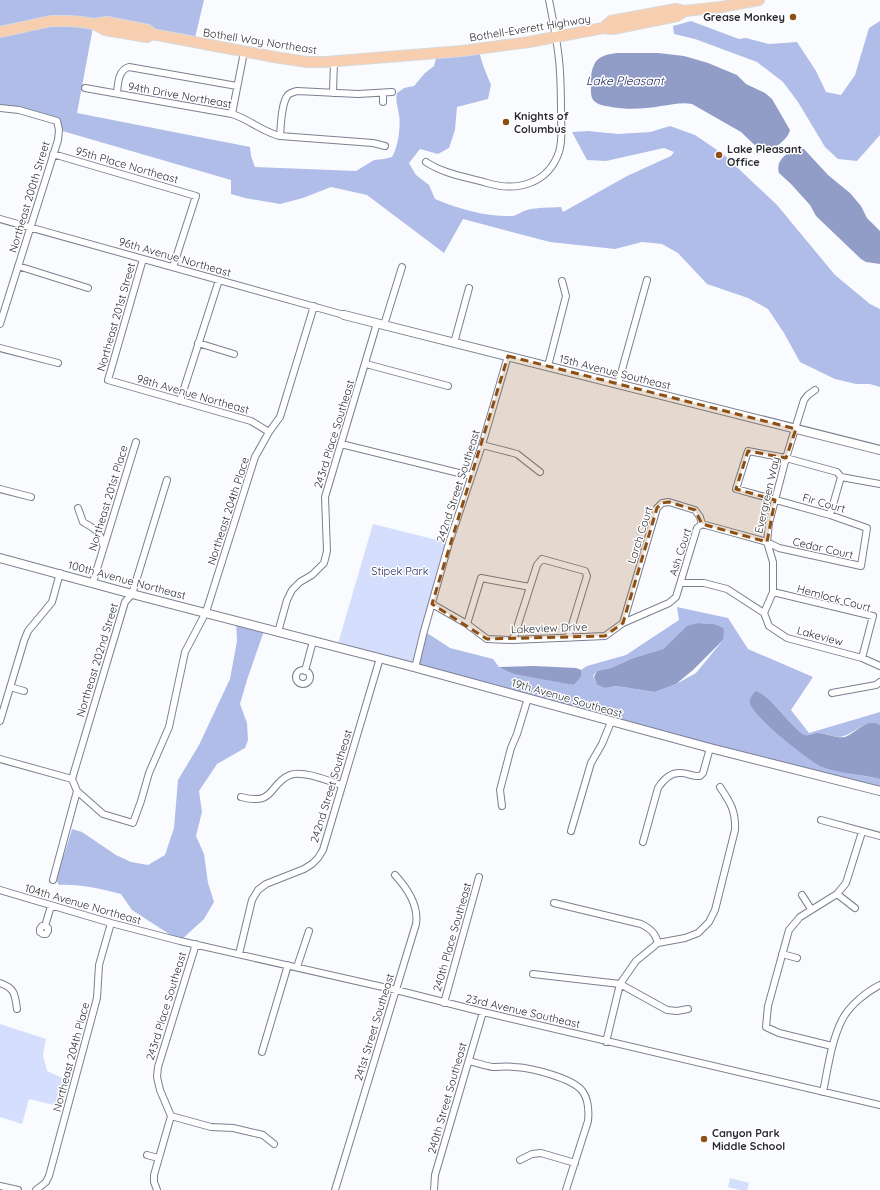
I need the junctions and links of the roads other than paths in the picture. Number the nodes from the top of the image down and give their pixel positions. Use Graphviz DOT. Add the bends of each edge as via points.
graph roads {
  1 [pos="549,0"];
  2 [pos="760,0"];
  3 [pos="0,32"];
  4 [pos="556,37"];
  5 [pos="462,51"];
  6 [pos="244,52"];
  7 [pos="334,62"];
  8 [pos="237,86"];
  9 [pos="86,88"];
  10 [pos="392,92"];
  11 [pos="116,93"];
  12 [pos="333,93"];
  13 [pos="383,93"];
  14 [pos="383,102"];
  15 [pos="0,108"];
  16 [pos="232,114"];
  17 [pos="280,136"];
  18 [pos="385,146"];
  19 [pos="53,154"];
  20 [pos="426,162"];
  21 [pos="0,219"];
  22 [pos="30,228"];
  23 [pos="143,259"];
  24 [pos="18,266"];
  25 [pos="173,267"];
  26 [pos="402,267"];
  27 [pos="219,280"];
  28 [pos="647,280"];
  29 [pos="562,281"];
  30 [pos="88,288"];
  31 [pos="469,288"];
  32 [pos="314,306"];
  33 [pos="344,315"];
  34 [pos="0,324"];
  35 [pos="381,324"];
  36 [pos="454,342"];
  37 [pos="198,343"];
  38 [pos="0,348"];
  39 [pos="234,354"];
  40 [pos="508,356"];
  41 [pos="58,363"];
  42 [pos="366,364"];
  43 [pos="548,366"];
  44 [pos="108,380"];
  45 [pos="618,384"];
  46 [pos="448,386"];
  47 [pos="815,390"];
  48 [pos="180,401"];
  49 [pos="796,429"];
  50 [pos="269,432"];
  51 [pos="136,442"];
  52 [pos="341,444"];
  53 [pos="482,445"];
  54 [pos="880,450"];
  55 [pos="786,458"];
  56 [pos="540,472"];
  57 [pos="471,476"];
  58 [pos="841,476"];
  59 [pos="168,480"];
  60 [pos="880,484"];
  61 [pos="0,489"];
  62 [pos="31,498"];
  63 [pos="775,500"];
  64 [pos="78,508"];
  65 [pos="830,515"];
  66 [pos="702,524"];
  67 [pos="867,528"];
  68 [pos="767,542"];
  69 [pos="104,547"];
  70 [pos="0,558"];
  71 [pos="60,573"];
  72 [pos="93,582"];
  73 [pos="680,583"];
  74 [pos="530,587"];
  75 [pos="773,592"];
  76 [pos="132,594"];
  77 [pos="669,603"];
  78 [pos="432,604"];
  79 [pos="206,612"];
  80 [pos="764,613"];
  81 [pos="623,623"];
  82 [pos="248,624"];
  83 [pos="467,624"];
  84 [pos="278,632"];
  85 [pos="568,638"];
  86 [pos="513,640"];
  87 [pos="313,641"];
  88 [pos="380,658"];
  89 [pos="862,658"];
  90 [pos="880,666"];
  91 [pos="415,668"];
  92 [pos="305,671"];
  93 [pos="880,682"];
  94 [pos="10,687"];
  95 [pos="24,691"];
  96 [pos="832,693"];
  97 [pos="528,698"];
  98 [pos="0,721"];
  99 [pos="611,722"];
  100 [pos="710,748"];
  101 [pos="0,759"];
  102 [pos="72,779"];
  103 [pos="342,785"];
  104 [pos="720,787"];
  105 [pos="77,791"];
  106 [pos="880,791"];
  107 [pos="241,797"];
  108 [pos="502,806"];
  109 [pos="821,820"];
  110 [pos="571,831"];
  111 [pos="862,832"];
  112 [pos="880,836"];
  113 [pos="643,842"];
  114 [pos="395,875"];
  115 [pos="479,877"];
  116 [pos="53,880"];
  117 [pos="0,890"];
  118 [pos="838,894"];
  119 [pos="802,895"];
  120 [pos="554,902"];
  121 [pos="51,906"];
  122 [pos="855,908"];
  123 [pos="811,909"];
  124 [pos="111,923"];
  125 [pos="45,926"];
  126 [pos="309,931"];
  127 [pos="161,936"];
  128 [pos="658,943"];
  129 [pos="196,944"];
  130 [pos="239,954"];
  131 [pos="782,954"];
  132 [pos="797,958"];
  133 [pos="288,965"];
  134 [pos="297,967"];
  135 [pos="533,974"];
  136 [pos="0,983"];
  137 [pos="620,984"];
  138 [pos="880,985"];
  139 [pos="396,990"];
  140 [pos="444,1003"];
  141 [pos="17,1009"];
  142 [pos="688,1009"];
  143 [pos="483,1012"];
  144 [pos="606,1042"];
  145 [pos="832,1046"];
  146 [pos="262,1052"];
  147 [pos="469,1061"];
  148 [pos="823,1092"];
  149 [pos="880,1105"];
  150 [pos="171,1116"];
  151 [pos="274,1144"];
  152 [pos="147,1155"];
  153 [pos="158,1158"];
  154 [pos="520,1160"];
  155 [pos="575,1163"];
  156 [pos="0,1186"];
  157 [pos="18,1190"];
  158 [pos="36,1190"];
  159 [pos="157,1190"];
  160 [pos="335,1190"];
  161 [pos="434,1190"];
  162 [pos="566,1190"];
  1 -- 4 [label="street"];
  2 -- 4 [label="main road, Bothell-Everett Highway" via="685,11 676,9 610,21 603,28"];
  3 -- 6 [label="main road, Bothell Way Northeast" via="52,21 82,22 94,24 105,30 148,37 152,34"];
  4 -- 5 [label="main road, Bothell-Everett Highway"];
  4 -- 20 [label="street" via="562,133 559,152 546,173 529,184 502,187 438,170"];
  5 -- 7 [label="main road, Bothell Way Northeast"];
  6 -- 7 [label="main road, Bothell Way Northeast" via="307,62"];
  6 -- 8 [label="street"];
  7 -- 12 [label="street"];
  8 -- 11 [label="street" via="129,67 120,74"];
  8 -- 16 [label="street"];
  9 -- 11 [label="street, 94th Drive Northeast"];
  10 -- 13 [label="street"];
  11 -- 16 [label="street, 94th Drive Northeast"];
  12 -- 13 [label="street"];
  12 -- 17 [label="street" via="296,92 287,96"];
  13 -- 14 [label="street"];
  15 -- 19 [label="street, Northeast 200th Street" via="19,110 57,121 59,130"];
  16 -- 17 [label="street, 94th Drive Northeast"];
  17 -- 18 [label="street, 94th Drive Northeast"];
  19 -- 22 [label="street, Northeast 200th Street"];
  19 -- 25 [label="street, 95th Place Northeast" via="196,196"];
  21 -- 22 [label="street, 96th Avenue Northeast"];
  22 -- 23 [label="street, 96th Avenue Northeast"];
  22 -- 24 [label="street, Northeast 200th Street"];
  23 -- 25 [label="street, 96th Avenue Northeast"];
  23 -- 44 [label="street, Northeast 201st Street"];
  24 -- 30 [label="street"];
  24 -- 34 [label="street, Northeast 200th Street"];
  25 -- 27 [label="street, 96th Avenue Northeast"];
  26 -- 35 [label="street, 243rd Place Southeast"];
  27 -- 32 [label="street, 96th Avenue Northeast"];
  27 -- 37 [label="street"];
  28 -- 45 [label="street"];
  29 -- 43 [label="street" via="566,296"];
  31 -- 36 [label="street"];
  32 -- 33 [label="street, 96th Avenue Northeast"];
  32 -- 50 [label="street, Northeast 204th Place" via="280,417"];
  33 -- 35 [label="street, 15th Avenue Southeast"];
  35 -- 36 [label="street, 15th Avenue Southeast"];
  35 -- 42 [label="street, 243rd Place Southeast"];
  36 -- 40 [label="street, 15th Avenue Southeast"];
  37 -- 39 [label="street"];
  37 -- 48 [label="street"];
  38 -- 41 [label="street"];
  40 -- 43 [label="street, 15th Avenue Southeast"];
  40 -- 53 [label="street, 242nd Street Southeast"];
  42 -- 46 [label="street"];
  42 -- 52 [label="street, 243rd Place Southeast"];
  43 -- 45 [label="street, 15th Avenue Southeast"];
  44 -- 48 [label="street, 98th Avenue Northeast"];
  45 -- 49 [label="street, 15th Avenue Southeast"];
  47 -- 49 [label="street, Evergreen Way" via="804,400"];
  48 -- 50 [label="street, 98th Avenue Northeast" via="251,421"];
  49 -- 54 [label="street, 15th Avenue Southeast"];
  49 -- 55 [label="street, Evergreen Way"];
  50 -- 79 [label="street, Northeast 204th Place" via="255,457"];
  51 -- 69 [label="street, Northeast 201st Place"];
  52 -- 57 [label="street"];
  52 -- 84 [label="street, 243rd Place Southeast" via="325,497 327,551 324,563 292,590"];
  53 -- 56 [label="street" via="517,454"];
  53 -- 57 [label="street, 242nd Street Southeast"];
  55 -- 58 [label="street" via="837,472"];
  55 -- 63 [label="street, Evergreen Way"];
  55 -- 63 [label="street, Fir Court" via="748,451 736,490"];
  57 -- 78 [label="street, 242nd Street Southeast"];
  58 -- 60 [label="street"];
  58 -- 65 [label="street"];
  59 -- 76 [label="street, Northeast 202nd Street"];
  61 -- 62 [label="street"];
  63 -- 65 [label="street, Fir Court"];
  63 -- 68 [label="street, Evergreen Way"];
  64 -- 69 [label="street" via="83,522 102,536"];
  65 -- 67 [label="street, Fir Court"];
  66 -- 68 [label="street, Ash Court"];
  66 -- 73 [label="street, Ash Court" via="697,528"];
  66 -- 81 [label="street, Larch Court" via="695,510 669,502 662,503 657,508"];
  67 -- 68 [label="street, Cedar Court" via="861,566 779,548"];
  68 -- 75 [label="street, Evergreen Way" via="773,562"];
  69 -- 72 [label="street, Northeast 201st Place"];
  70 -- 71 [label="street, 100th Avenue Northeast"];
  71 -- 72 [label="street, 100th Avenue Northeast"];
  71 -- 94 [label="street" via="52,602 28,631"];
  72 -- 76 [label="street, 100th Avenue Northeast"];
  73 -- 77 [label="street, Ash Court" via="676,597"];
  73 -- 80 [label="street" via="704,583 727,589"];
  74 -- 83 [label="street" via="480,578"];
  74 -- 85 [label="street" via="537,565 542,559 585,571 588,576"];
  74 -- 86 [label="street"];
  75 -- 80 [label="street, Evergreen Way"];
  75 -- 89 [label="street, Hemlock Court" via="873,616"];
  76 -- 79 [label="street, 100th Avenue Northeast"];
  76 -- 102 [label="street, Northeast 202nd Street" via="125,602"];
  77 -- 81 [label="street, Lakeview Drive"];
  78 -- 83 [label="street, Lakeview Drive"];
  78 -- 91 [label="street, 242nd Street Southeast"];
  79 -- 82 [label="street, 100th Avenue Northeast"];
  79 -- 105 [label="street, Northeast 204th Place" via="185,652 169,726 148,773 132,823 104,814"];
  80 -- 89 [label="street, Lakeview" via="769,626 787,638"];
  81 -- 85 [label="street, Lakeview Drive" via="605,636"];
  82 -- 84 [label="street, 19th Avenue Southeast"];
  83 -- 86 [label="street, Lakeview Drive" via="487,639"];
  84 -- 87 [label="street, 19th Avenue Southeast"];
  85 -- 86 [label="street, Lakeview Drive"];
  87 -- 88 [label="street, 19th Avenue Southeast"];
  87 -- 92 [label="street"];
  88 -- 91 [label="street, 19th Avenue Southeast"];
  88 -- 103 [label="street, 242nd Street Southeast"];
  89 -- 90 [label="street, Lakeview"];
  91 -- 97 [label="street, 19th Avenue Southeast"];
  93 -- 96 [label="street" via="876,685"];
  94 -- 95 [label="street"];
  94 -- 98 [label="street"];
  97 -- 99 [label="street, 19th Avenue Southeast"];
  97 -- 108 [label="street" via="500,790"];
  99 -- 100 [label="street, 19th Avenue Southeast"];
  99 -- 110 [label="street" via="591,763"];
  100 -- 106 [label="street, 19th Avenue Southeast"];
  100 -- 113 [label="street" via="700,776 681,773 663,780 658,788"];
  101 -- 102 [label="street"];
  102 -- 105 [label="street"];
  103 -- 107 [label="street" via="303,774 291,774 268,796 259,800"];
  103 -- 130 [label="street, 242nd Street Southeast" via="323,850 318,858 304,869 266,884 258,890 252,900"];
  104 -- 128 [label="street" via="731,803 736,818 715,910 709,922 698,933"];
  105 -- 116 [label="street"];
  109 -- 111 [label="street"];
  111 -- 112 [label="street"];
  111 -- 118 [label="street" via="846,883"];
  114 -- 139 [label="street, 241st Street Southeast" via="404,884 417,916"];
  115 -- 140 [label="street, 240th Place Southeast"];
  117 -- 121 [label="street, 104th Avenue Northeast"];
  118 -- 122 [label="street"];
  118 -- 123 [label="street"];
  119 -- 123 [label="street"];
  120 -- 128 [label="street" via="641,924 649,928"];
  121 -- 124 [label="street, 104th Avenue Northeast"];
  121 -- 125 [label="street"];
  123 -- 131 [label="street" via="789,930"];
  124 -- 127 [label="street, 104th Avenue Northeast"];
  124 -- 158 [label="street, Northeast 204th Place" via="99,965 97,998 49,1176"];
  126 -- 134 [label="street"];
  127 -- 129 [label="street, 23rd Avenue Southeast"];
  128 -- 137 [label="street" via="636,961"];
  129 -- 130 [label="street, 23rd Avenue Southeast"];
  129 -- 150 [label="street, 243rd Place Southeast" via="158,1067 160,1090"];
  130 -- 133 [label="street, 23rd Avenue Southeast"];
  131 -- 132 [label="street"];
  131 -- 145 [label="street" via="768,1006 766,1027 779,1033"];
  133 -- 134 [label="street, 23rd Avenue Southeast"];
  133 -- 146 [label="street"];
  134 -- 139 [label="street, 23rd Avenue Southeast"];
  135 -- 137 [label="street"];
  136 -- 141 [label="street" via="11,989"];
  137 -- 142 [label="street" via="667,1010"];
  137 -- 144 [label="street"];
  138 -- 145 [label="street" via="860,998 842,1019"];
  139 -- 140 [label="street, 23rd Avenue Southeast"];
  139 -- 160 [label="street, 241st Street Southeast"];
  140 -- 143 [label="street, 23rd Avenue Southeast"];
  143 -- 144 [label="street, 23rd Avenue Southeast"];
  143 -- 147 [label="street, 240th Street Southeast"];
  144 -- 148 [label="street, 23rd Avenue Southeast"];
  145 -- 148 [label="street"];
  147 -- 155 [label="street" via="517,1067 556,1076 568,1080 583,1091 588,1101 589,1112"];
  147 -- 161 [label="street, 240th Street Southeast" via="435,1175"];
  148 -- 149 [label="street, 23rd Avenue Southeast"];
  150 -- 151 [label="street" via="211,1127 233,1128 262,1136"];
  150 -- 153 [label="street"];
  152 -- 153 [label="street"];
  153 -- 159 [label="street" via="154,1175"];
  154 -- 155 [label="street" via="532,1154 541,1154"];
  155 -- 162 [label="street"];
  156 -- 157 [label="street"];
}
